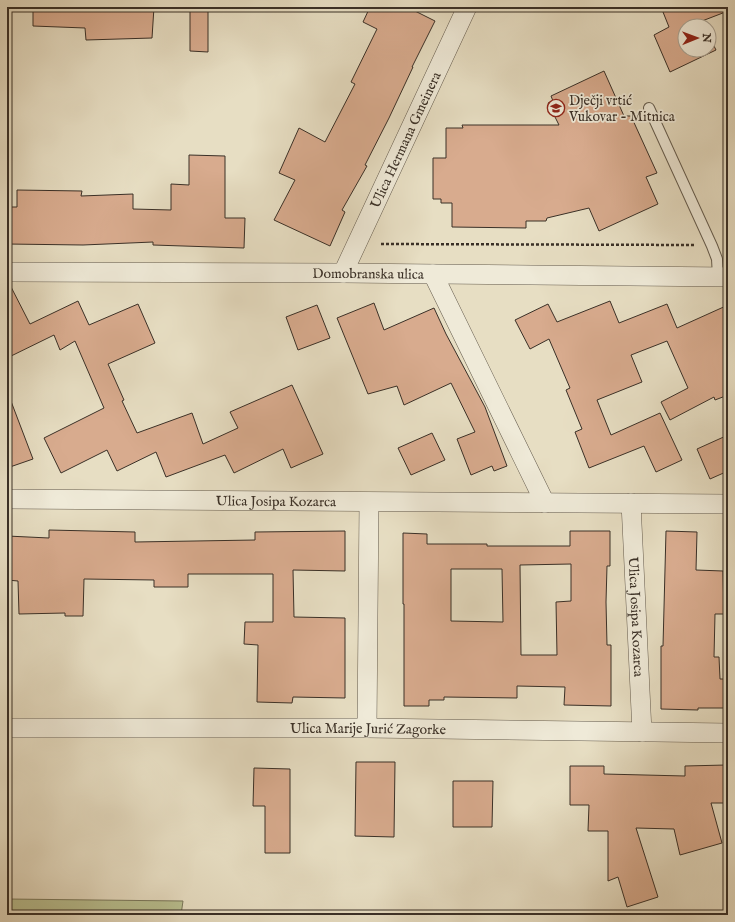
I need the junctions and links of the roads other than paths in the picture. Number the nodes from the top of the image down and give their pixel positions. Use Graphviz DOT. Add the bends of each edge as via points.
graph roads {
  1 [pos="467,7"];
  2 [pos="649,108"];
  3 [pos="7,272"];
  4 [pos="343,273"];
  5 [pos="433,274"];
  6 [pos="723,277"];
  7 [pos="7,499"];
  8 [pos="369,502"];
  9 [pos="545,503"];
  10 [pos="631,503"];
  11 [pos="728,504"];
  12 [pos="7,728"];
  13 [pos="367,728"];
  14 [pos="642,732"];
  15 [pos="728,733"];
  1 -- 4 [label="street, Ulica Hermana Gmeinera"];
  2 -- 6 [label="lane" via="712,246"];
  3 -- 4 [label="street, Domobranska ulica"];
  4 -- 5 [label="street, Domobranska ulica"];
  5 -- 6 [label="street, Domobranska ulica"];
  5 -- 9 [label="street"];
  7 -- 8 [label="street, Ulica Josipa Kozarca"];
  8 -- 9 [label="street, Ulica Josipa Kozarca"];
  8 -- 13 [label="street"];
  9 -- 10 [label="street, Ulica Josipa Kozarca"];
  10 -- 11 [label="street, Ulica Josipa Kozarca"];
  10 -- 14 [label="street, Ulica Josipa Kozarca"];
  12 -- 13 [label="street, Ulica Marije Jurić Zagorke"];
  13 -- 14 [label="street, Ulica Marije Jurić Zagorke"];
  14 -- 15 [label="street, Ulica Marije Jurić Zagorke"];
}
